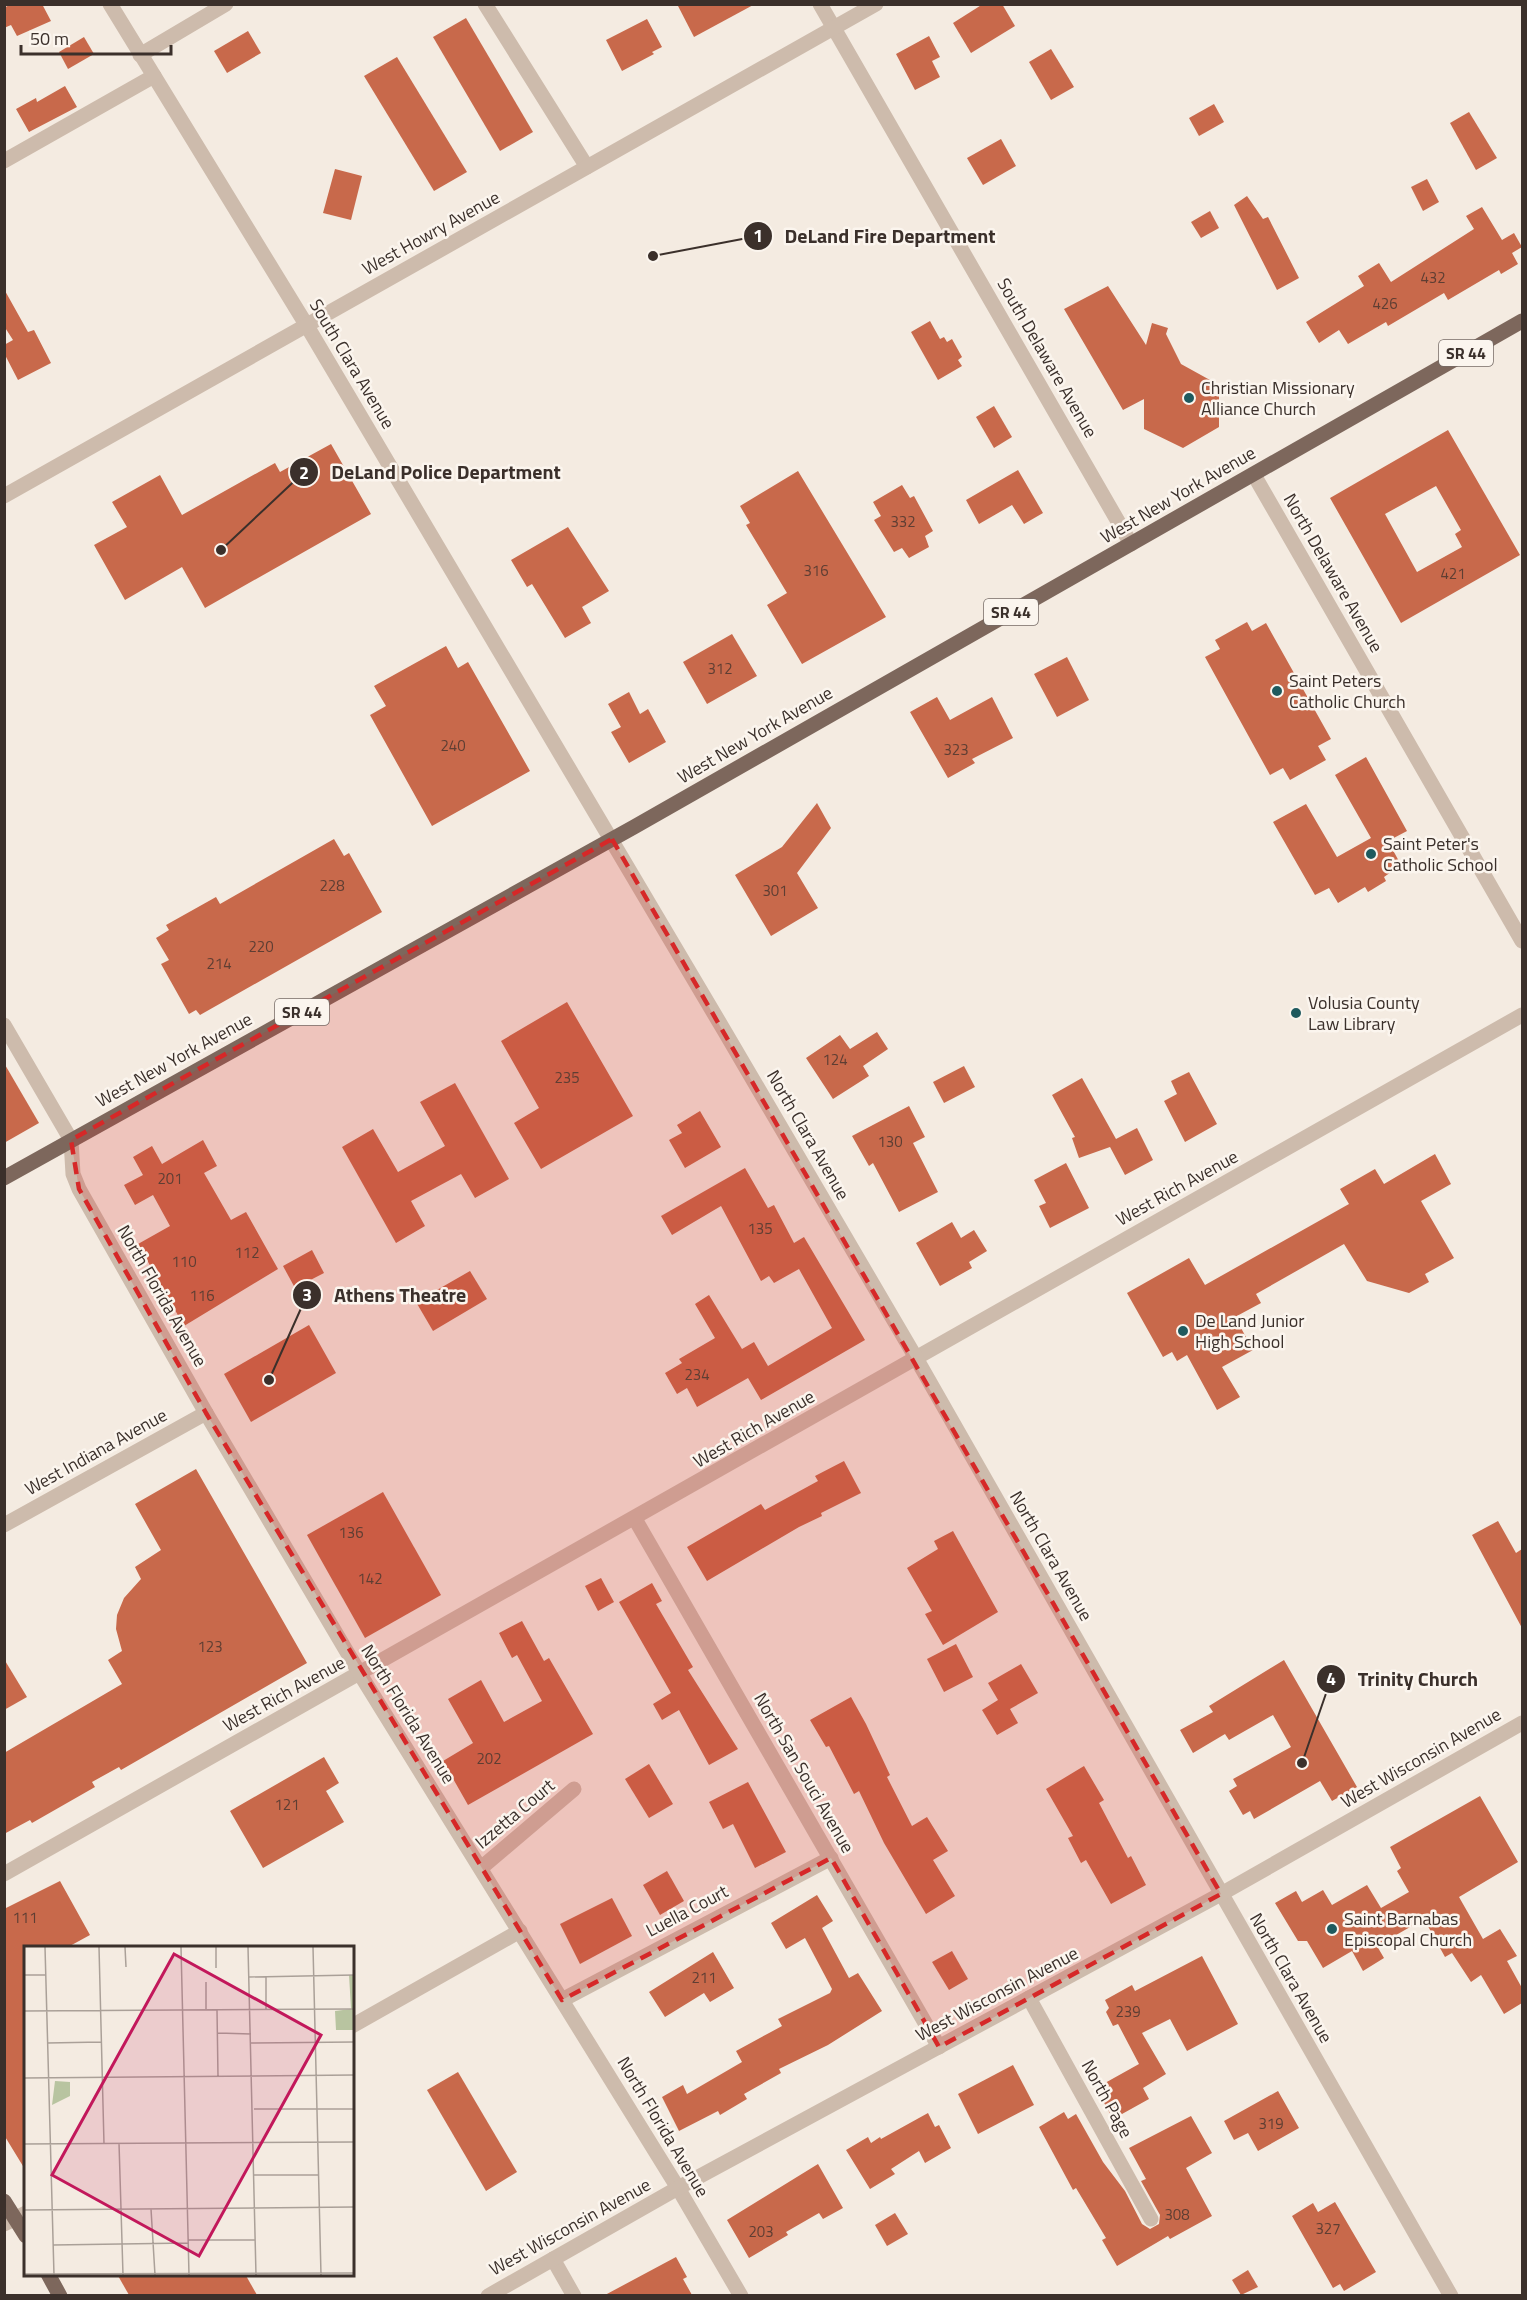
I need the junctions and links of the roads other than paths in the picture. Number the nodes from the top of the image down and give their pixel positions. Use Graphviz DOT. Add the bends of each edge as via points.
graph roads {
  1 [pos="110,4"];
  2 [pos="226,4"];
  3 [pos="484,4"];
  4 [pos="820,4"];
  5 [pos="876,4"];
  6 [pos="834,28"];
  7 [pos="140,55"];
  8 [pos="154,76"];
  9 [pos="4,162"];
  10 [pos="587,167"];
  11 [pos="1522,321"];
  12 [pos="307,326"];
  13 [pos="1254,474"];
  14 [pos="4,496"];
  15 [pos="1131,544"];
  16 [pos="612,839"];
  17 [pos="1522,941"];
  18 [pos="1522,1015"];
  19 [pos="4,1025"];
  20 [pos="71,1140"];
  21 [pos="4,1178"];
  22 [pos="916,1358"];
  23 [pos="206,1413"];
  24 [pos="635,1519"];
  25 [pos="4,1526"];
  26 [pos="360,1674"];
  27 [pos="1522,1724"];
  28 [pos="574,1789"];
  29 [pos="831,1858"];
  30 [pos="481,1868"];
  31 [pos="4,1874"];
  32 [pos="1221,1894"];
  33 [pos="520,1931"];
  34 [pos="1029,1998"];
  35 [pos="562,2000"];
  36 [pos="354,2025"];
  37 [pos="939,2047"];
  38 [pos="678,2188"];
  39 [pos="4,2201"];
  40 [pos="15,2218"];
  41 [pos="1151,2219"];
  42 [pos="24,2233"];
  43 [pos="553,2259"];
  44 [pos="49,2276"];
  45 [pos="60,2295"];
  46 [pos="488,2295"];
  47 [pos="574,2295"];
  48 [pos="741,2295"];
  49 [pos="1451,2295"];
  1 -- 7 [label="street, South Clara Avenue"];
  2 -- 7 [label="street"];
  3 -- 10 [label="street"];
  4 -- 6 [label="street, South Delaware Avenue"];
  5 -- 6 [label="street, West Howry Avenue"];
  6 -- 10 [label="street, West Howry Avenue"];
  6 -- 15 [label="street, South Delaware Avenue"];
  7 -- 8 [label="street, South Clara Avenue"];
  8 -- 9 [label="street"];
  8 -- 12 [label="street, South Clara Avenue"];
  10 -- 12 [label="street, West Howry Avenue"];
  11 -- 13 [label="main road, West New York Avenue / SR 44"];
  12 -- 14 [label="street, West Howry Avenue"];
  12 -- 16 [label="street, South Clara Avenue"];
  13 -- 15 [label="main road, West New York Avenue / SR 44"];
  13 -- 17 [label="street, North Delaware Avenue"];
  15 -- 16 [label="main road, West New York Avenue / SR 44"];
  16 -- 20 [label="main road, West New York Avenue / SR 44"];
  16 -- 22 [label="street, North Clara Avenue"];
  18 -- 22 [label="street, West Rich Avenue"];
  19 -- 20 [label="street"];
  20 -- 21 [label="main road, West New York Avenue / SR 44"];
  20 -- 23 [label="street, North Florida Avenue" via="73,1174 79,1189"];
  22 -- 24 [label="street, West Rich Avenue"];
  22 -- 32 [label="street, North Clara Avenue"];
  23 -- 25 [label="street, West Indiana Avenue"];
  23 -- 26 [label="street, North Florida Avenue"];
  24 -- 26 [label="street, West Rich Avenue"];
  24 -- 29 [label="street, North San Souci Avenue"];
  26 -- 30 [label="street, North Florida Avenue"];
  26 -- 31 [label="street, West Rich Avenue"];
  27 -- 32 [label="street, West Wisconsin Avenue"];
  28 -- 30 [label="street, Izzetta Court"];
  29 -- 35 [label="street, Luella Court"];
  29 -- 37 [label="street, North San Souci Avenue"];
  30 -- 33 [label="street, North Florida Avenue"];
  32 -- 34 [label="street, West Wisconsin Avenue"];
  32 -- 49 [label="street, North Clara Avenue"];
  33 -- 35 [label="street, North Florida Avenue"];
  33 -- 36 [label="street"];
  34 -- 37 [label="street, West Wisconsin Avenue"];
  34 -- 41 [label="street, North Page"];
  35 -- 38 [label="street, North Florida Avenue"];
  37 -- 38 [label="street, West Wisconsin Avenue"];
  38 -- 43 [label="street, West Wisconsin Avenue"];
  38 -- 48 [label="street, North Florida Avenue"];
  39 -- 40 [label="main road"];
  40 -- 42 [label="main road"];
  43 -- 46 [label="street, West Wisconsin Avenue"];
  43 -- 47 [label="street"];
  44 -- 45 [label="main road"];
}
